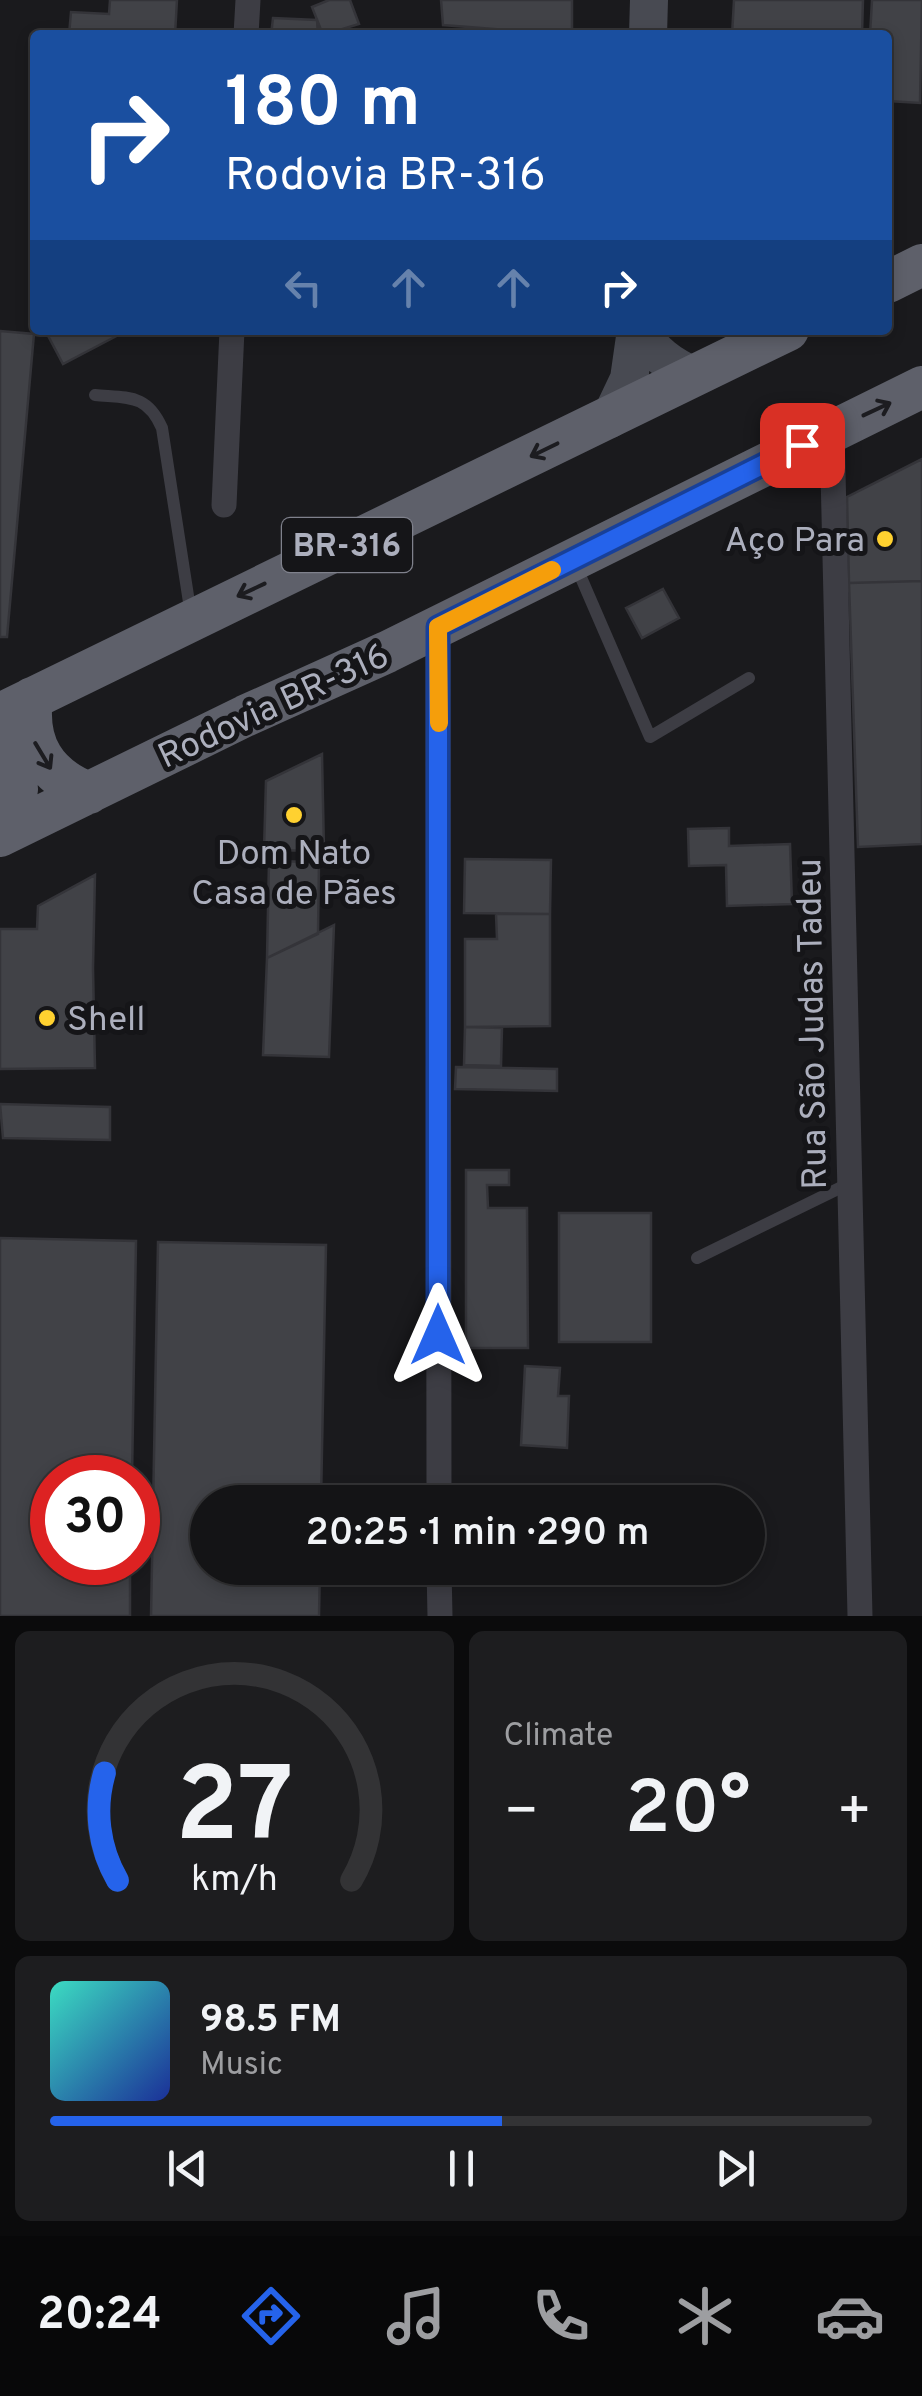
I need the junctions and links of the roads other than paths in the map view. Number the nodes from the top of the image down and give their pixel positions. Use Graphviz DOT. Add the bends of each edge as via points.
graph roads {
  1 [pos="248,0"];
  2 [pos="650,0"];
  3 [pos="246,30"];
  4 [pos="648,30"];
  5 [pos="922,265"];
  6 [pos="892,280"];
  7 [pos="232,335"];
  8 [pos="637,335"];
  9 [pos="642,335"];
  10 [pos="778,335"];
  11 [pos="694,376"];
  12 [pos="922,387"];
  13 [pos="95,395"];
  14 [pos="610,419"];
  15 [pos="832,430"];
  16 [pos="224,505"];
  17 [pos="573,559"];
  18 [pos="192,618"];
  19 [pos="438,627"];
  20 [pos="749,678"];
  21 [pos="16,706"];
  22 [pos="0,749"];
  23 [pos="89,793"];
  24 [pos="5,834"];
  25 [pos="850,1183"];
  26 [pos="698,1258"];
  27 [pos="439,1485"];
  28 [pos="439,1585"];
  29 [pos="440,1616"];
  30 [pos="860,1616"];
  1 -- 3 [label="street"];
  2 -- 4 [label="main road"];
  5 -- 6 [label="highway"];
  7 -- 16 [label="street"];
  8 -- 14 [label="main road"];
  9 -- 11 [label="main road" via="672,366"];
  10 -- 11 [label="highway, BR-316"];
  11 -- 14 [label="highway, BR-316"];
  15 -- 12 [label="highway, Rodovia BR-316, one-way"];
  13 -- 18 [label="lane" via="137,399 154,408"];
  14 -- 18 [label="highway, BR-316, one-way"];
  15 -- 17 [label="highway, Rodovia BR-316"];
  15 -- 25 [label="street, Rua São Judas Tadeu"];
  17 -- 19 [label="highway, Rodovia BR-316"];
  17 -- 20 [label="lane" via="650,737"];
  18 -- 21 [label="highway, BR-316"];
  19 -- 23 [label="highway, Rodovia BR-316"];
  19 -- 27 [label="street"];
  21 -- 23 [label="highway, one-way" via="53,772"];
  22 -- 24 [label="highway" via="17,789"];
  23 -- 24 [label="highway, Rodovia BR-316"];
  25 -- 26 [label="lane"];
  25 -- 30 [label="street, Rua São Judas Tadeu"];
  28 -- 29 [label="street"];
}
